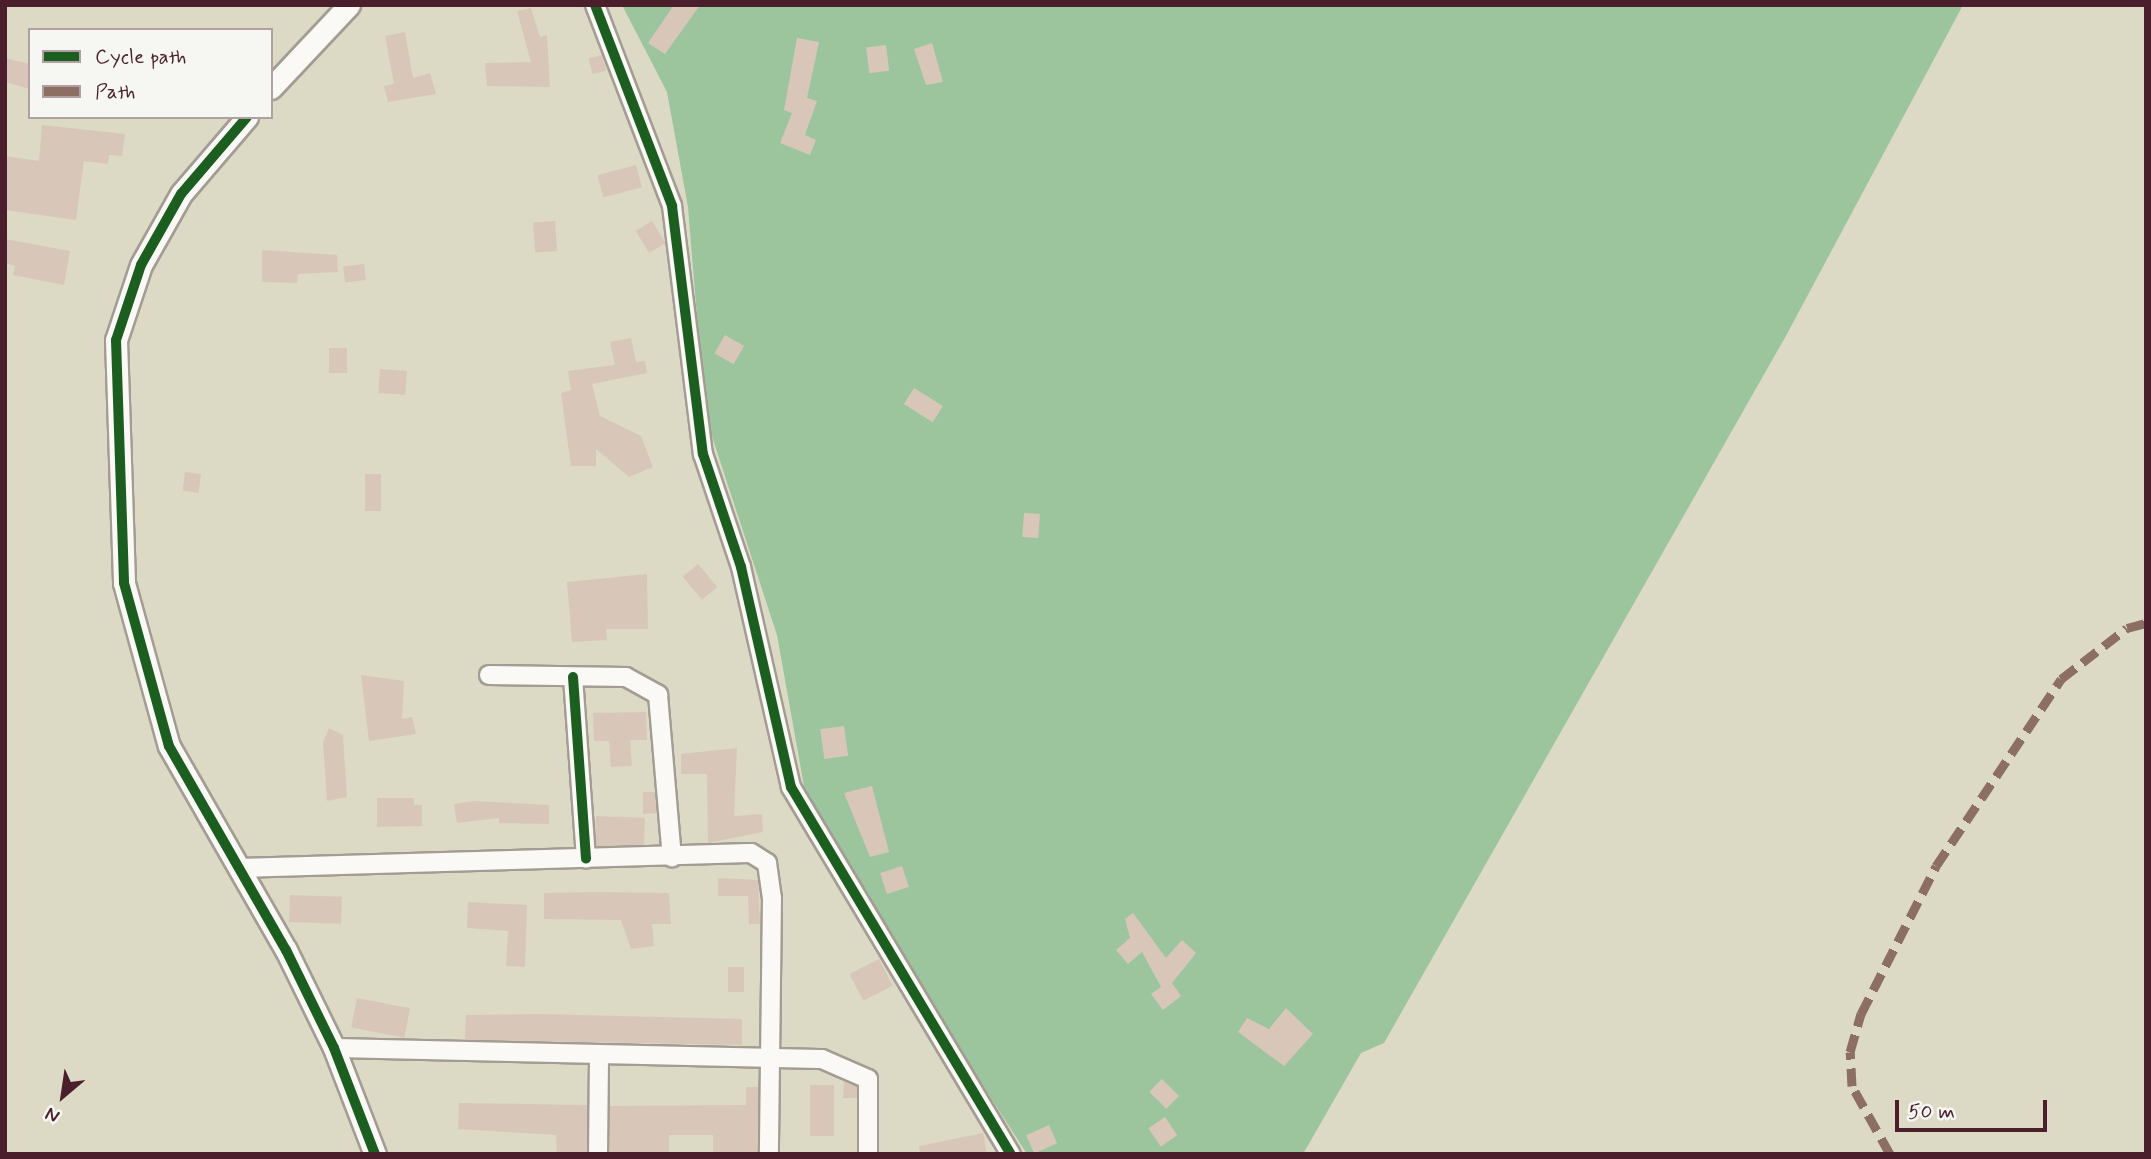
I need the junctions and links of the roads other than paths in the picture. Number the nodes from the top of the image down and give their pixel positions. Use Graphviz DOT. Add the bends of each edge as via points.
graph roads {
  1 [pos="349,5"];
  2 [pos="595,5"];
  3 [pos="273,87"];
  4 [pos="245,119"];
  5 [pos="489,675"];
  6 [pos="573,677"];
  7 [pos="672,857"];
  8 [pos="586,859"];
  9 [pos="239,868"];
  10 [pos="334,1048"];
  11 [pos="599,1054"];
  12 [pos="770,1060"];
  13 [pos="375,1154"];
  14 [pos="598,1154"];
  15 [pos="769,1154"];
  16 [pos="868,1154"];
  17 [pos="1011,1154"];
  1 -- 3 [label="street"];
  2 -- 17 [label="street" via="672,205 703,453 741,567 791,787"];
  4 -- 9 [label="street" via="181,194 141,265 116,340 124,583 169,746"];
  5 -- 6 [label="street"];
  6 -- 7 [label="street" via="626,677 658,695"];
  6 -- 8 [label="street"];
  7 -- 8 [label="street"];
  7 -- 12 [label="street" via="751,853 767,863"];
  8 -- 9 [label="street"];
  9 -- 10 [label="street"];
  10 -- 11 [label="street"];
  10 -- 13 [label="street"];
  11 -- 12 [label="street"];
  11 -- 14 [label="street"];
  12 -- 15 [label="street"];
  12 -- 16 [label="street" via="822,1059 869,1079"];
}
